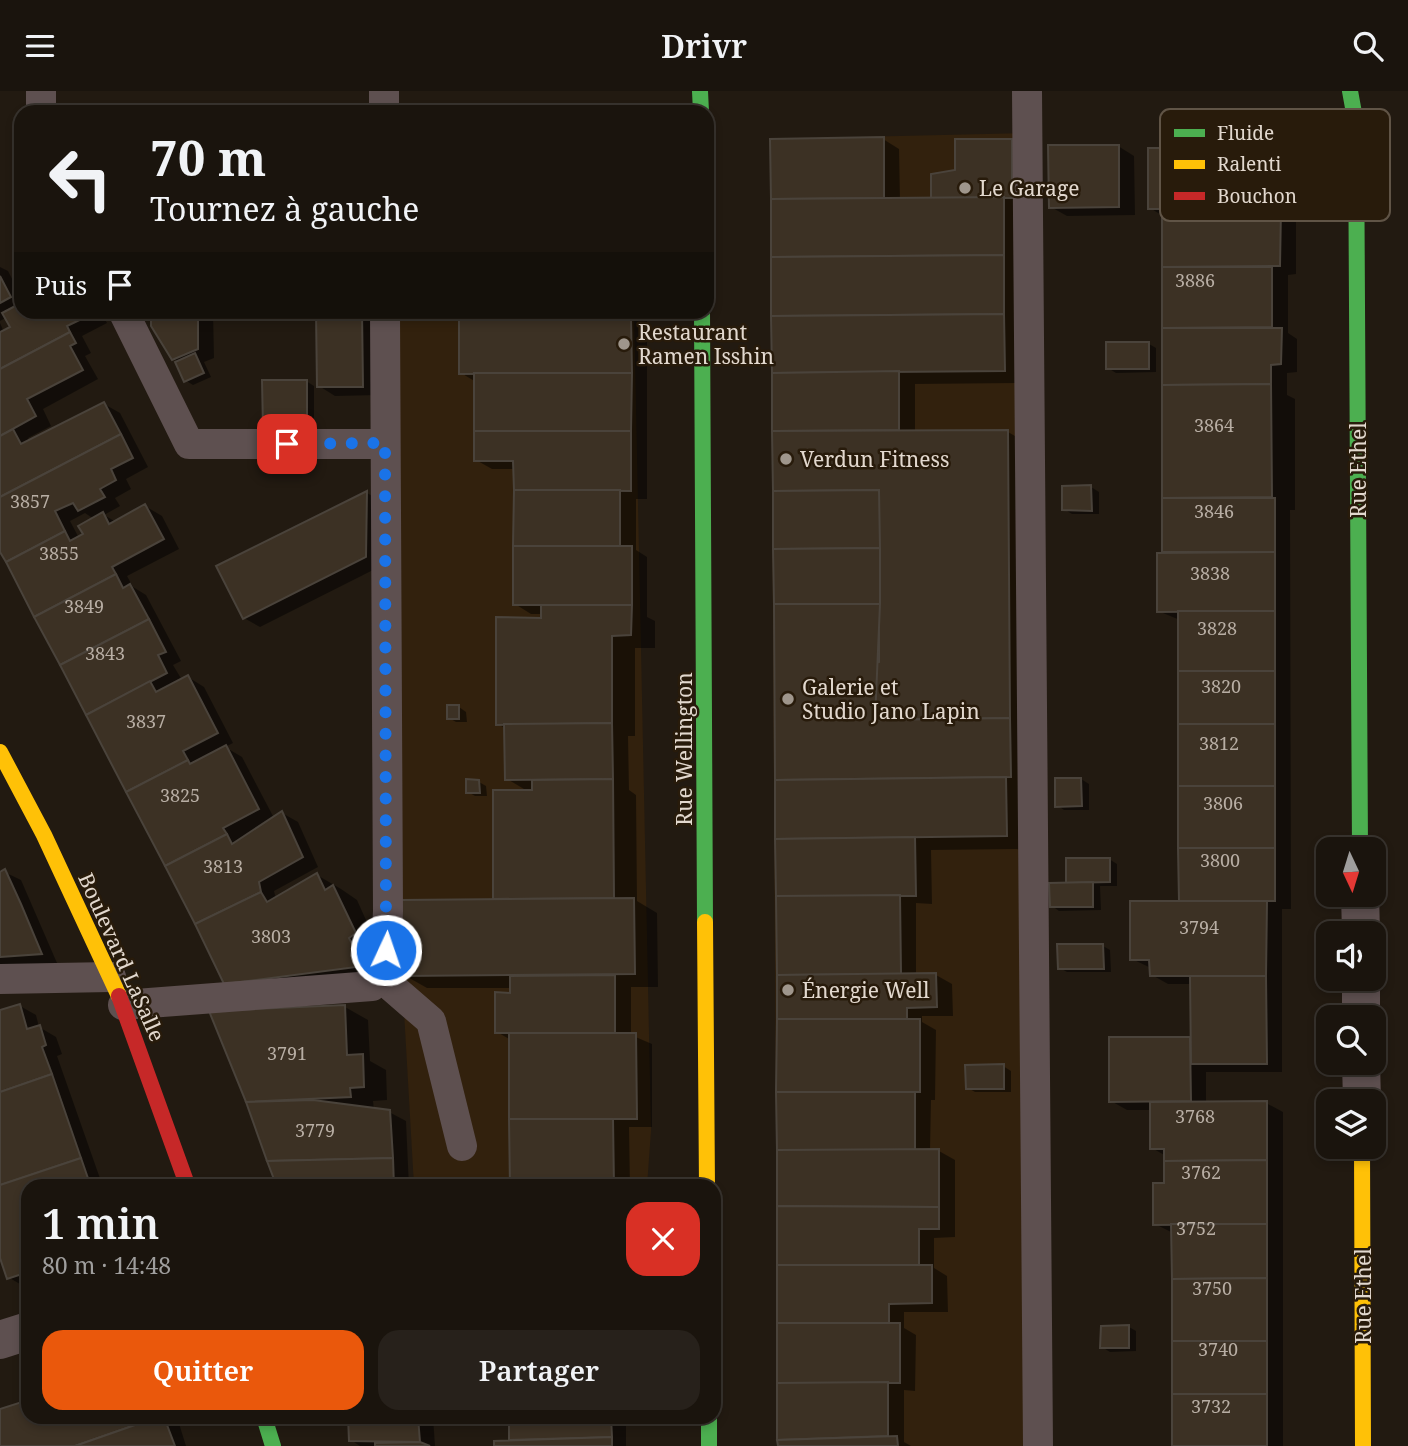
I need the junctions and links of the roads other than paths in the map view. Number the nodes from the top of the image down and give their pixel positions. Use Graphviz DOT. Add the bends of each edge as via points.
graph roads {
  1 [pos="1027,91"];
  2 [pos="1350,91"];
  3 [pos="1353,109"];
  4 [pos="1357,221"];
  5 [pos="127,319"];
  6 [pos="385,319"];
  7 [pos="702,319"];
  8 [pos="385,443"];
  9 [pos="0,752"];
  10 [pos="1360,837"];
  11 [pos="379,976"];
  12 [pos="111,977"];
  13 [pos="0,979"];
  14 [pos="123,1005"];
  15 [pos="462,1146"];
  16 [pos="1362,1159"];
  17 [pos="185,1179"];
  18 [pos="707,1179"];
  19 [pos="21,1333"];
  20 [pos="0,1340"];
  21 [pos="266,1424"];
  22 [pos="709,1424"];
  23 [pos="273,1446"];
  24 [pos="709,1446"];
  25 [pos="1038,1446"];
  26 [pos="1363,1446"];
  1 -- 25 [label="lane"];
  2 -- 3 [label="main road, Rue Ethel"];
  4 -- 10 [label="main road, Rue Ethel"];
  5 -- 8 [label="lane" via="189,444"];
  6 -- 8 [label="lane"];
  7 -- 18 [label="main road, Rue Wellington"];
  8 -- 11 [label="lane" via="388,911 386,970"];
  9 -- 12 [label="main road, Boulevard LaSalle"];
  11 -- 14 [label="lane" via="372,986"];
  11 -- 15 [label="lane" via="431,1021"];
  12 -- 13 [label="lane"];
  12 -- 14 [label="main road, Boulevard LaSalle"];
  14 -- 17 [label="main road, Boulevard LaSalle"];
  16 -- 26 [label="main road, Rue Ethel"];
  19 -- 20 [label="street"];
  21 -- 23 [label="main road"];
  22 -- 24 [label="main road"];
}
